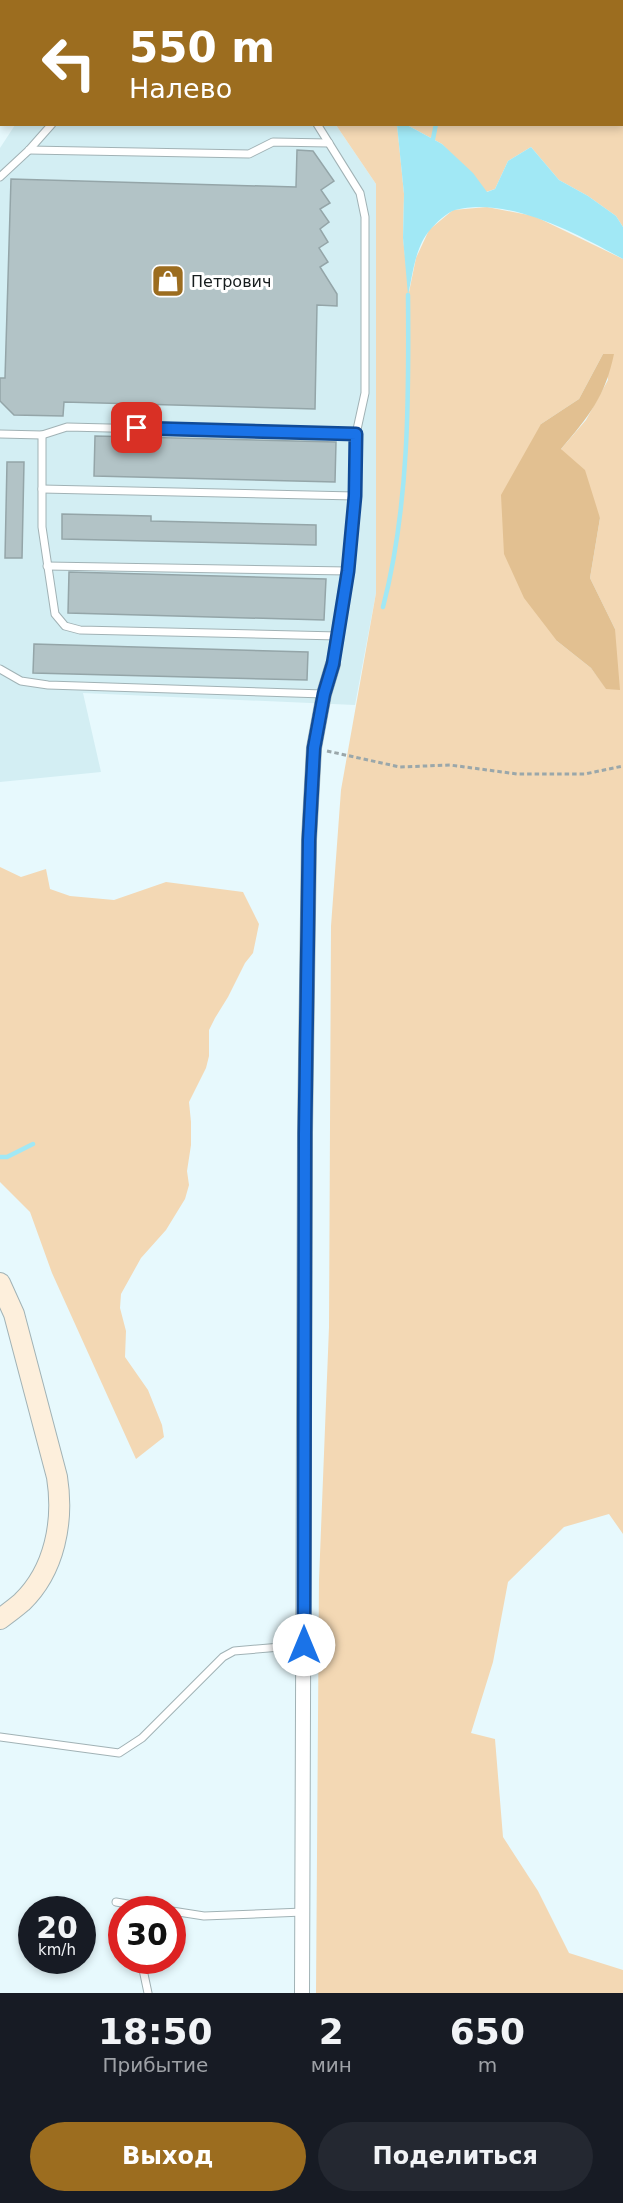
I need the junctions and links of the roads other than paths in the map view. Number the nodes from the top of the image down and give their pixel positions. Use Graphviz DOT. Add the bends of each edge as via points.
graph roads {
  1 [pos="50,126"];
  2 [pos="318,126"];
  3 [pos="329,143"];
  4 [pos="29,150"];
  5 [pos="0,177"];
  6 [pos="0,434"];
  7 [pos="356,434"];
  8 [pos="42,435"];
  9 [pos="42,489"];
  10 [pos="355,496"];
  11 [pos="46,566"];
  12 [pos="348,571"];
  13 [pos="338,636"];
  14 [pos="333,664"];
  15 [pos="0,669"];
  16 [pos="324,694"];
  17 [pos="0,1283"];
  18 [pos="0,1619"];
  19 [pos="304,1645"];
  20 [pos="0,1737"];
  21 [pos="303,1912"];
  22 [pos="186,1913"];
  23 [pos="144,1974"];
  24 [pos="148,1993"];
  25 [pos="302,1993"];
  1 -- 4 [label="lane"];
  2 -- 3 [label="lane"];
  3 -- 4 [label="lane" via="273,142 249,154"];
  3 -- 7 [label="lane" via="360,193 365,217 365,393"];
  4 -- 5 [label="lane"];
  6 -- 8 [label="lane"];
  7 -- 8 [label="lane" via="67,427"];
  7 -- 10 [label="lane"];
  8 -- 9 [label="lane"];
  9 -- 10 [label="lane"];
  9 -- 11 [label="lane"];
  10 -- 12 [label="lane"];
  11 -- 12 [label="lane"];
  11 -- 13 [label="lane" via="55,614 65,626 80,630"];
  12 -- 13 [label="lane"];
  13 -- 14 [label="lane"];
  14 -- 16 [label="street"];
  15 -- 16 [label="lane" via="21,681 48,685"];
  16 -- 19 [label="street" via="314,748 309,840"];
  17 -- 18 [label="street" via="14,1314 61,1500 54,1546 44,1573 23,1601"];
  19 -- 20 [label="lane" via="234,1651 223,1657 142,1738 119,1753"];
  19 -- 21 [label="street"];
  21 -- 22 [label="lane"];
  21 -- 25 [label="street"];
  23 -- 24 [label="lane"];
}
